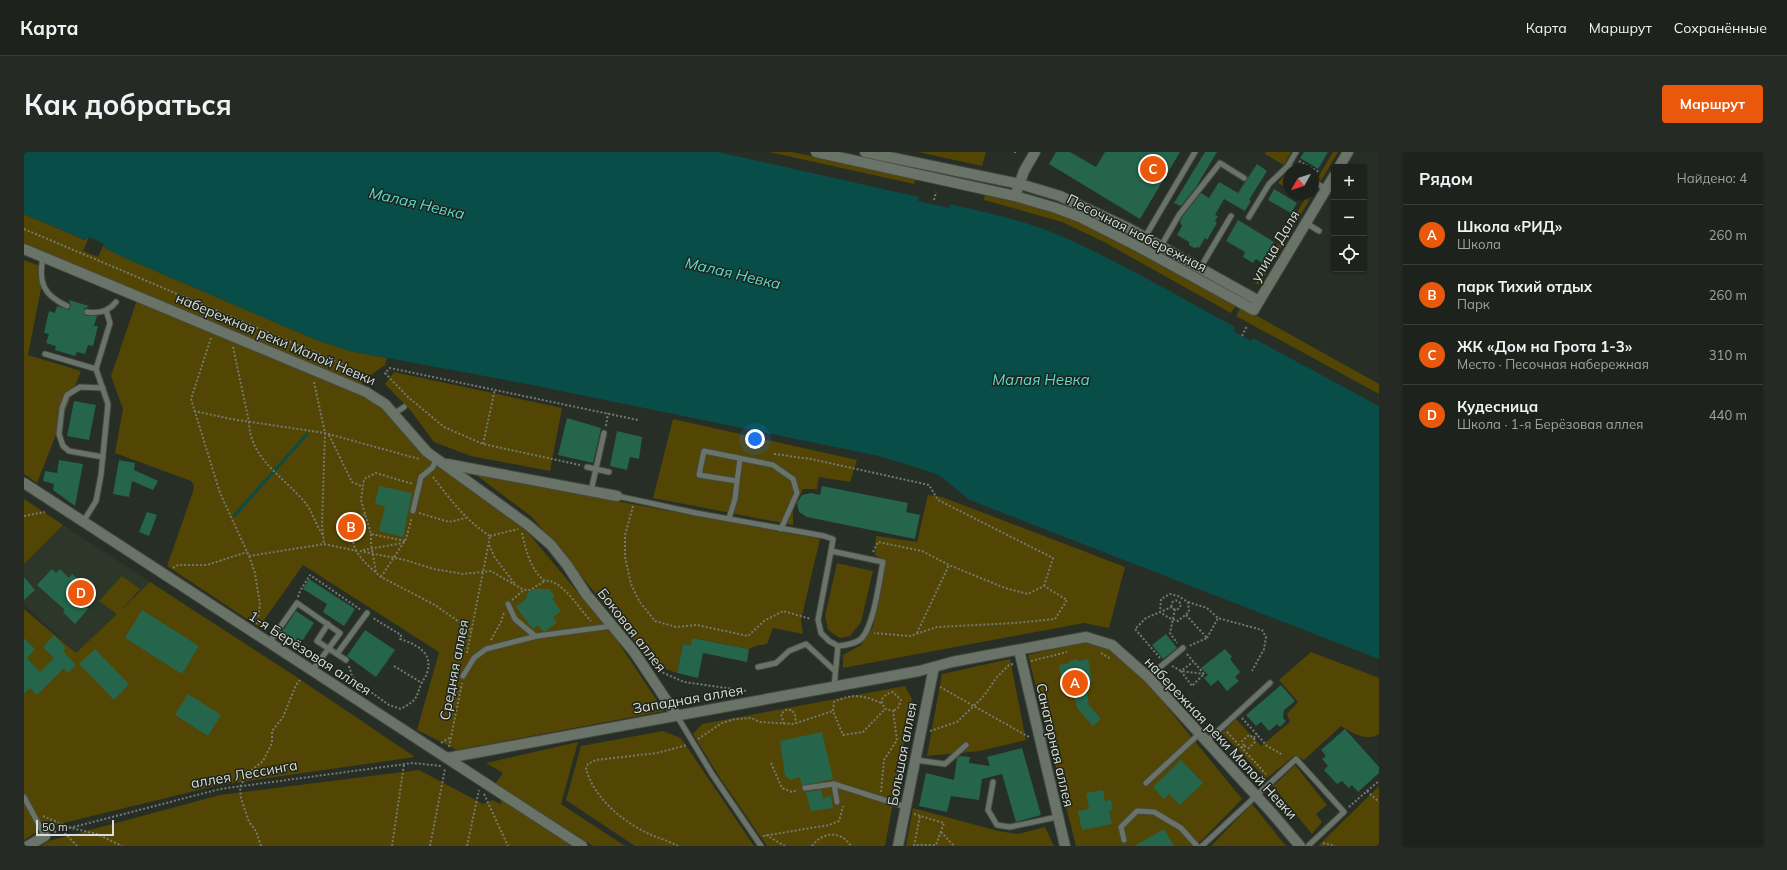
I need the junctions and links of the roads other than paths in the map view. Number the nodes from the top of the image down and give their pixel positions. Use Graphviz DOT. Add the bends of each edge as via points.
graph roads {
  1 [pos="816,152"];
  2 [pos="865,152"];
  3 [pos="1035,152"];
  4 [pos="1195,152"];
  5 [pos="1348,152"];
  6 [pos="1295,155"];
  7 [pos="1289,164"];
  8 [pos="1341,164"];
  9 [pos="1283,171"];
  10 [pos="1244,178"];
  11 [pos="1331,181"];
  12 [pos="1020,184"];
  13 [pos="1319,185"];
  14 [pos="1326,189"];
  15 [pos="1015,196"];
  16 [pos="1231,216"];
  17 [pos="1249,217"];
  18 [pos="1306,223"];
  19 [pos="1319,231"];
  20 [pos="1145,237"];
  21 [pos="1161,246"];
  22 [pos="24,249"];
  23 [pos="44,257"];
  24 [pos="1202,265"];
  25 [pos="1259,301"];
  26 [pos="116,302"];
  27 [pos="67,306"];
  28 [pos="106,310"];
  29 [pos="1254,310"];
  30 [pos="87,312"];
  31 [pos="45,354"];
  32 [pos="96,369"];
  33 [pos="103,388"];
  34 [pos="404,407"];
  35 [pos="395,414"];
  36 [pos="604,433"];
  37 [pos="103,457"];
  38 [pos="740,458"];
  39 [pos="441,461"];
  40 [pos="587,467"];
  41 [pos="596,469"];
  42 [pos="609,472"];
  43 [pos="737,481"];
  44 [pos="24,483"];
  45 [pos="591,491"];
  46 [pos="617,496"];
  47 [pos="413,511"];
  48 [pos="729,518"];
  49 [pos="83,522"];
  50 [pos="781,529"];
  51 [pos="831,551"];
  52 [pos="508,604"];
  53 [pos="366,614"];
  54 [pos="328,624"];
  55 [pos="613,626"];
  56 [pos="340,633"];
  57 [pos="535,636"];
  58 [pos="349,638"];
  59 [pos="268,643"];
  60 [pos="838,646"];
  61 [pos="1183,648"];
  62 [pos="328,649"];
  63 [pos="1019,650"];
  64 [pos="337,654"];
  65 [pos="346,660"];
  66 [pos="758,667"];
  67 [pos="934,667"];
  68 [pos="835,671"];
  69 [pos="312,672"];
  70 [pos="463,676"];
  71 [pos="1148,677"];
  72 [pos="1270,683"];
  73 [pos="834,687"];
  74 [pos="677,716"];
  75 [pos="1203,737"];
  76 [pos="966,745"];
  77 [pos="916,760"];
  78 [pos="447,763"];
  79 [pos="993,782"];
  80 [pos="1146,783"];
  81 [pos="834,784"];
  82 [pos="805,788"];
  83 [pos="1256,795"];
  84 [pos="24,797"];
  85 [pos="837,802"];
  86 [pos="906,809"];
  87 [pos="1057,817"];
  88 [pos="45,836"];
  89 [pos="1124,840"];
  90 [pos="28,846"];
  91 [pos="582,846"];
  92 [pos="761,846"];
  93 [pos="898,846"];
  94 [pos="1065,846"];
  95 [pos="1197,846"];
  96 [pos="1202,846"];
  97 [pos="1300,846"];
  98 [pos="1308,846"];
  1 -- 15 [label="street, Песочная набережная"];
  2 -- 12 [label="street, Песочная набережная"];
  3 -- 12 [label="street"];
  4 -- 20 [label="lane"];
  5 -- 8 [label="street"];
  6 -- 7 [label="lane"];
  9 -- 17 [label="lane" via="1269,184"];
  10 -- 21 [label="lane" via="1220,163 1178,215"];
  11 -- 14 [label="street, улица Даля"];
  12 -- 15 [label="street"];
  12 -- 20 [label="street, Песочная набережная" via="1075,202"];
  13 -- 14 [label="lane"];
  14 -- 18 [label="street, улица Даля"];
  15 -- 29 [label="street, Песочная набережная" via="1080,217 1156,255"];
  16 -- 24 [label="lane"];
  18 -- 19 [label="lane"];
  18 -- 25 [label="street, улица Даля"];
  20 -- 21 [label="street, Песочная набережная"];
  21 -- 25 [label="street, Песочная набережная"];
  22 -- 23 [label="street, набережная реки Малой Невки"];
  23 -- 27 [label="lane" via="41,276 43,288 51,298"];
  23 -- 35 [label="street, набережная реки Малой Невки" via="366,392"];
  25 -- 29 [label="street, улица Даля"];
  26 -- 28 [label="lane"];
  28 -- 30 [label="lane"];
  28 -- 32 [label="lane" via="110,323"];
  31 -- 32 [label="lane"];
  32 -- 33 [label="lane"];
  33 -- 37 [label="lane" via="108,404"];
  33 -- 37 [label="lane" via="80,387 67,395 62,408 59,434 63,446 69,451"];
  34 -- 35 [label="lane"];
  35 -- 39 [label="street, набережная реки Малой Невки" via="418,443"];
  36 -- 41 [label="lane"];
  37 -- 49 [label="lane" via="96,501"];
  38 -- 43 [label="lane"];
  38 -- 43 [label="lane" via="704,451 699,475"];
  38 -- 50 [label="lane" via="773,465 793,479 797,493"];
  39 -- 45 [label="street, набережная реки Малой Невки"];
  39 -- 47 [label="lane" via="421,477"];
  39 -- 55 [label="street, Боковая аллея" via="551,545"];
  40 -- 41 [label="lane"];
  41 -- 42 [label="lane"];
  41 -- 45 [label="lane"];
  43 -- 48 [label="lane"];
  44 -- 49 [label="street, 1-я Берёзовая аллея"];
  45 -- 46 [label="street, набережная реки Малой Невки"];
  46 -- 48 [label="lane"];
  48 -- 50 [label="lane"];
  49 -- 59 [label="street, 1-я Берёзовая аллея"];
  50 -- 51 [label="lane" via="833,539"];
  51 -- 60 [label="lane" via="818,620 821,633"];
  51 -- 60 [label="lane" via="883,562 869,627 861,639 852,644"];
  52 -- 57 [label="lane" via="515,619"];
  53 -- 58 [label="lane"];
  54 -- 56 [label="lane"];
  54 -- 59 [label="lane" via="297,603"];
  54 -- 62 [label="lane" via="317,642"];
  55 -- 57 [label="lane"];
  55 -- 74 [label="street, Боковая аллея" via="634,652"];
  56 -- 58 [label="lane"];
  56 -- 62 [label="lane"];
  57 -- 70 [label="lane" via="486,649 474,658"];
  58 -- 64 [label="lane"];
  59 -- 69 [label="street, 1-я Берёзовая аллея"];
  60 -- 68 [label="lane"];
  61 -- 71 [label="lane"];
  62 -- 64 [label="lane"];
  62 -- 69 [label="lane"];
  63 -- 67 [label="street, набережная реки Малой Невки"];
  63 -- 71 [label="street, набережная реки Малой Невки" via="1086,637 1112,645"];
  63 -- 87 [label="street, Санаторная аллея"];
  64 -- 65 [label="lane"];
  66 -- 68 [label="lane" via="776,663 789,651 806,644"];
  67 -- 73 [label="street, Западная аллея"];
  67 -- 77 [label="street, Большая аллея"];
  68 -- 73 [label="lane"];
  69 -- 78 [label="street, 1-я Берёзовая аллея"];
  71 -- 75 [label="street, набережная реки Малой Невки"];
  72 -- 75 [label="lane" via="1222,727"];
  73 -- 74 [label="street, Западная аллея"];
  74 -- 78 [label="street, Западная аллея"];
  74 -- 92 [label="lane, Боковая аллея" via="692,743"];
  75 -- 80 [label="lane"];
  75 -- 83 [label="street, набережная реки Малой Невки"];
  76 -- 77 [label="lane" via="945,764"];
  77 -- 86 [label="street, Большая аллея"];
  78 -- 91 [label="street, 1-я Берёзовая аллея"];
  79 -- 87 [label="lane" via="988,810 997,825 1010,826"];
  81 -- 82 [label="lane"];
  81 -- 85 [label="lane"];
  81 -- 86 [label="lane"];
  83 -- 96 [label="lane"];
  83 -- 97 [label="street, набережная реки Малой Невки"];
  83 -- 98 [label="lane" via="1296,759 1344,812"];
  84 -- 88 [label="lane"];
  86 -- 93 [label="street, Большая аллея"];
  87 -- 94 [label="street, Санаторная аллея"];
  88 -- 90 [label="street"];
  89 -- 95 [label="lane" via="1121,827 1137,811 1154,812 1181,828"];
}
